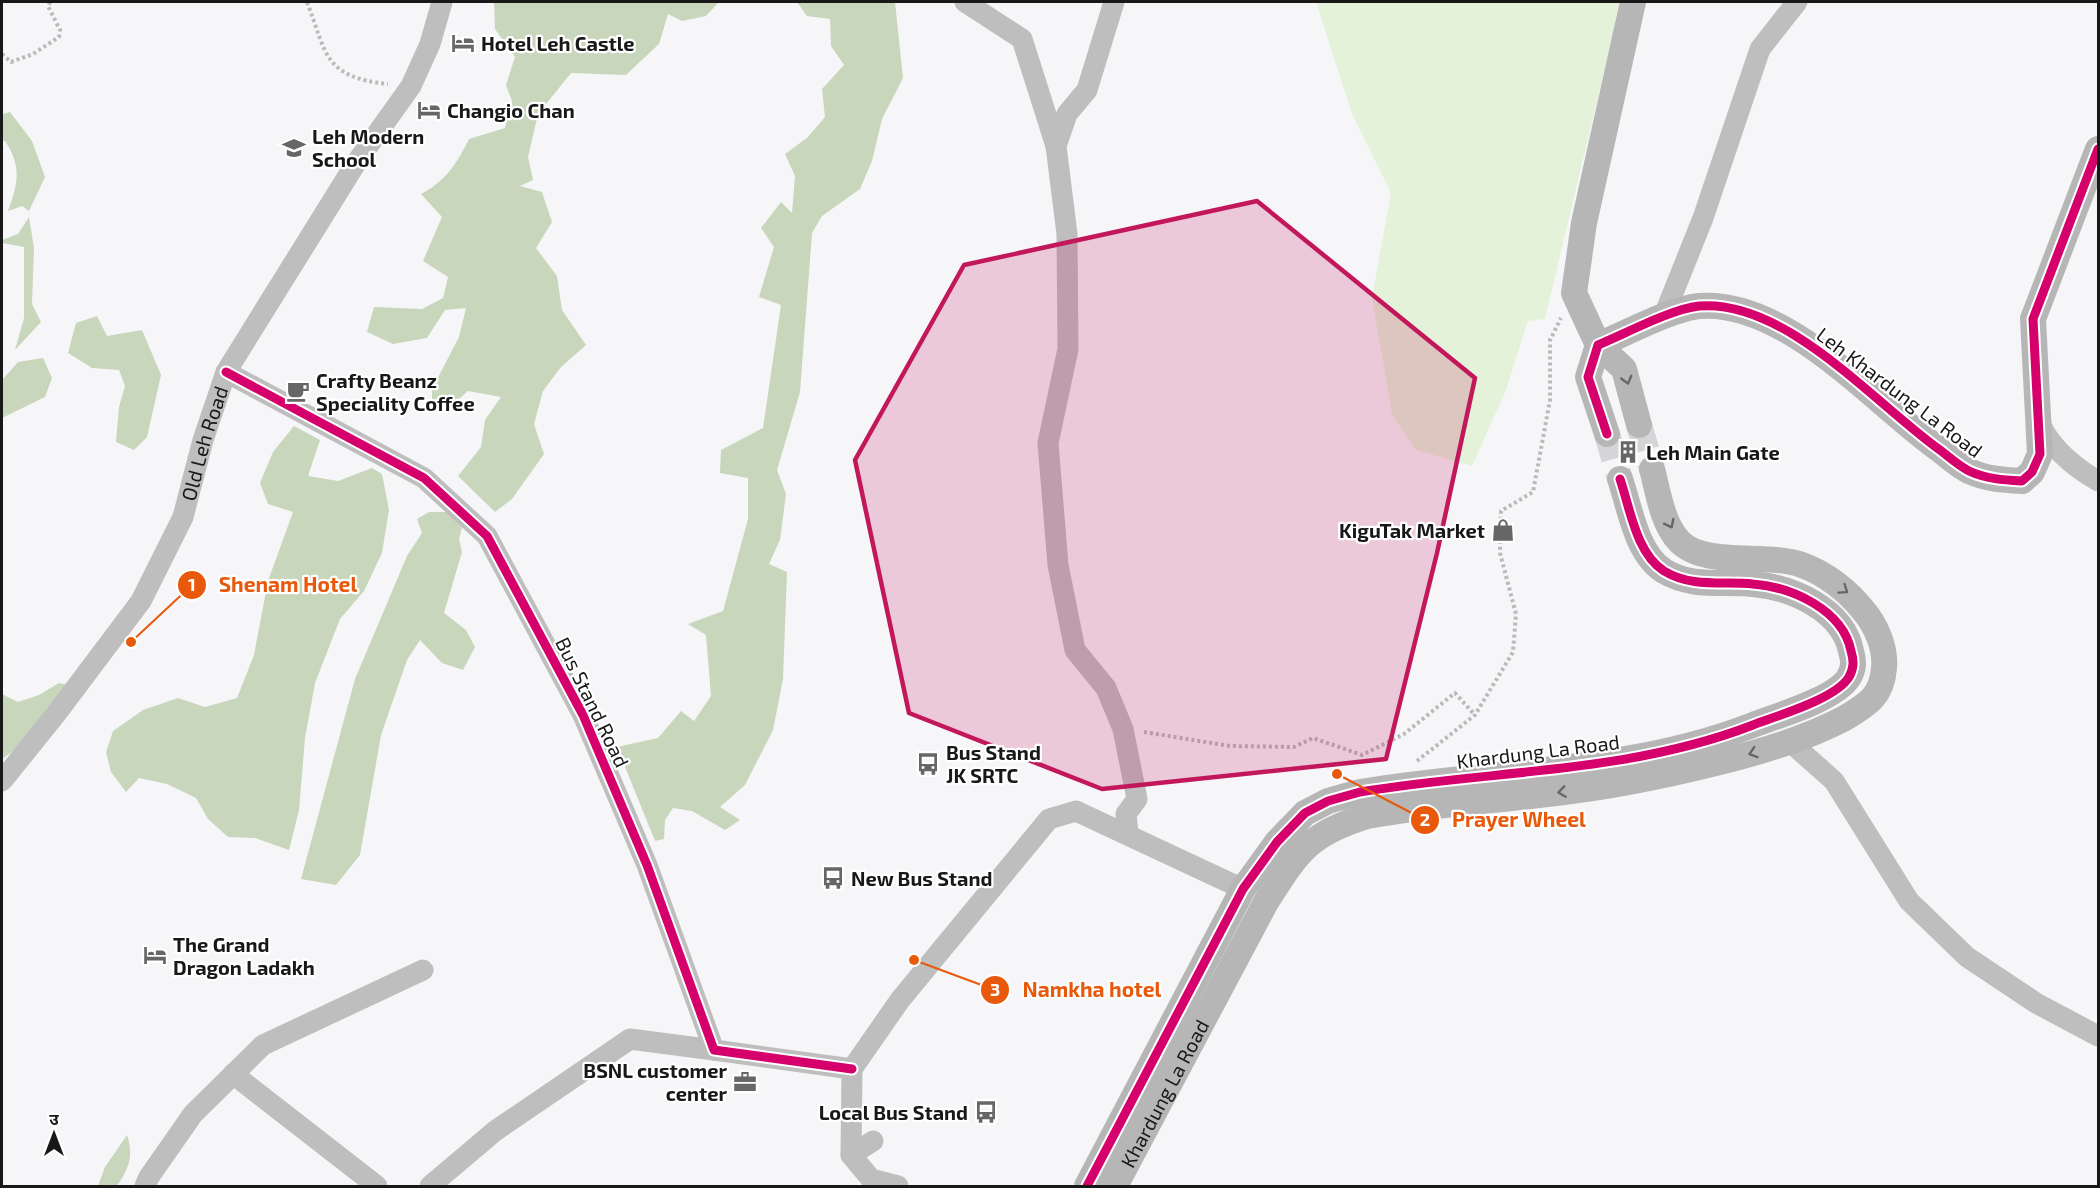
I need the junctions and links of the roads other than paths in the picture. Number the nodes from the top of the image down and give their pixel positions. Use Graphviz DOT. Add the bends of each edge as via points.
graph roads {
  1 [pos="442,2"];
  2 [pos="965,2"];
  3 [pos="1114,2"];
  4 [pos="1633,2"];
  5 [pos="1797,2"];
  6 [pos="1056,146"];
  7 [pos="2098,149"];
  8 [pos="1663,318"];
  9 [pos="1598,345"];
  10 [pos="226,372"];
  11 [pos="2037,416"];
  12 [pos="1639,425"];
  13 [pos="1607,434"];
  14 [pos="1652,469"];
  15 [pos="1620,478"];
  16 [pos="2098,481"];
  17 [pos="1789,741"];
  18 [pos="2,781"];
  19 [pos="1128,833"];
  20 [pos="1243,889"];
  21 [pos="1266,902"];
  22 [pos="423,970"];
  23 [pos="2098,1036"];
  24 [pos="714,1050"];
  25 [pos="852,1069"];
  26 [pos="233,1074"];
  27 [pos="873,1141"];
  28 [pos="851,1155"];
  29 [pos="145,1186"];
  30 [pos="377,1186"];
  31 [pos="430,1186"];
  32 [pos="898,1186"];
  33 [pos="1087,1186"];
  34 [pos="1115,1186"];
  1 -- 10 [label="street, Old Leh Road" via="430,44 411,86 356,163"];
  2 -- 6 [label="street" via="1022,39"];
  3 -- 6 [label="street" via="1087,90 1067,114"];
  4 -- 9 [label="main road" via="1584,223 1574,293"];
  5 -- 8 [label="street" via="1760,49 1703,218"];
  6 -- 19 [label="street" via="1067,234 1068,349 1048,443 1057,554 1075,650 1106,688 1123,729 1137,799 1126,814"];
  7 -- 11 [label="main road, Leh Khardung La Road" via="2033,319"];
  8 -- 9 [label="main road, Leh Khardung La Road"];
  8 -- 11 [label="main road, Leh Khardung La Road" via="1698,306 1751,313 1808,343 1969,471 1994,479 2022,481 2032,472 2040,454"];
  9 -- 12 [label="main road, one-way" via="1624,369"];
  9 -- 13 [label="main road" via="1588,377"];
  10 -- 18 [label="street, Old Leh Road" via="183,517 141,601"];
  10 -- 24 [label="street, Bus Stand Road" via="424,478 487,536 583,715 647,865"];
  11 -- 16 [label="street" via="2046,438 2080,471"];
  14 -- 17 [label="main road, Khardung La Road, one-way" via="1666,518 1679,542 1700,553 1801,564 1853,597 1870,617 1881,640 1883,686 1869,702 1844,718"];
  15 -- 20 [label="main road, Khardung La Road" via="1635,528 1647,553 1663,570 1692,582 1754,584 1811,602 1830,616 1849,639 1854,664 1848,679 1834,692 1738,731 1654,753 1556,770 1394,786 1328,801 1305,813 1277,842"];
  17 -- 21 [label="main road, Khardung La Road, one-way" via="1744,756 1613,785 1395,811 1341,824 1316,836 1294,858"];
  17 -- 23 [label="street" via="1834,781 1909,901 1967,957 2036,1003"];
  19 -- 20 [label="street"];
  19 -- 25 [label="street" via="1076,811 1049,819 900,1000"];
  20 -- 21 [label="main road"];
  20 -- 33 [label="main road, Khardung La Road"];
  21 -- 34 [label="main road, Khardung La Road"];
  22 -- 26 [label="street" via="263,1044"];
  24 -- 25 [label="street"];
  24 -- 31 [label="street" via="630,1039 495,1131"];
  25 -- 28 [label="street"];
  26 -- 29 [label="street" via="193,1114"];
  26 -- 30 [label="street"];
  27 -- 28 [label="street"];
  28 -- 32 [label="street" via="871,1179"];
}
